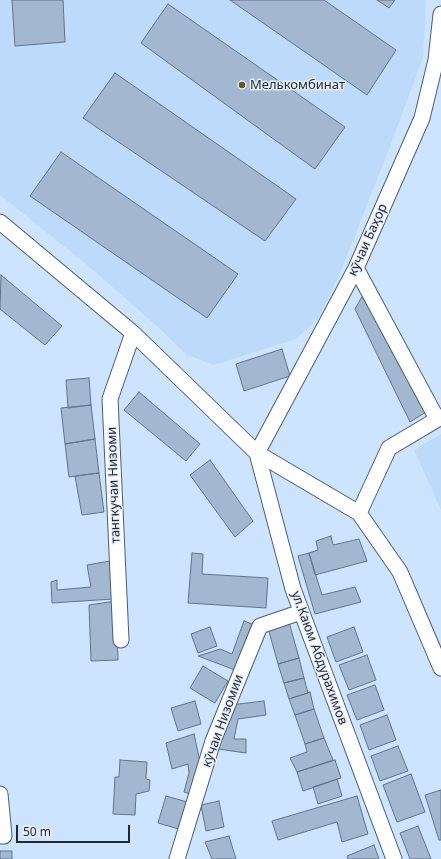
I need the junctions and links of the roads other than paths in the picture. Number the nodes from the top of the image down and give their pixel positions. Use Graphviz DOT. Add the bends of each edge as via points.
graph roads {
  1 [pos="441,14"];
  2 [pos="0,222"];
  3 [pos="356,268"];
  4 [pos="133,334"];
  5 [pos="439,418"];
  6 [pos="257,453"];
  7 [pos="359,513"];
  8 [pos="301,612"];
  9 [pos="121,640"];
  10 [pos="441,668"];
  11 [pos="0,794"];
  12 [pos="0,836"];
  13 [pos="177,859"];
  14 [pos="394,859"];
  1 -- 3 [label="street, кӯчаи Баҳор" via="436,60 422,118"];
  2 -- 4 [label="street"];
  3 -- 5 [label="street"];
  3 -- 6 [label="street, кӯчаи Баҳор"];
  4 -- 6 [label="street"];
  4 -- 9 [label="street, тангкучаи Низоми" via="110,399"];
  5 -- 7 [label="street" via="388,448"];
  6 -- 7 [label="street"];
  6 -- 8 [label="street, ул.Каюм Абдурахимов"];
  7 -- 10 [label="street" via="400,572"];
  8 -- 13 [label="street, кӯчаи Низомии" via="260,626 213,741"];
  8 -- 14 [label="street, ул.Каюм Абдурахимов"];
  11 -- 12 [label="street" via="4,836"];
}
